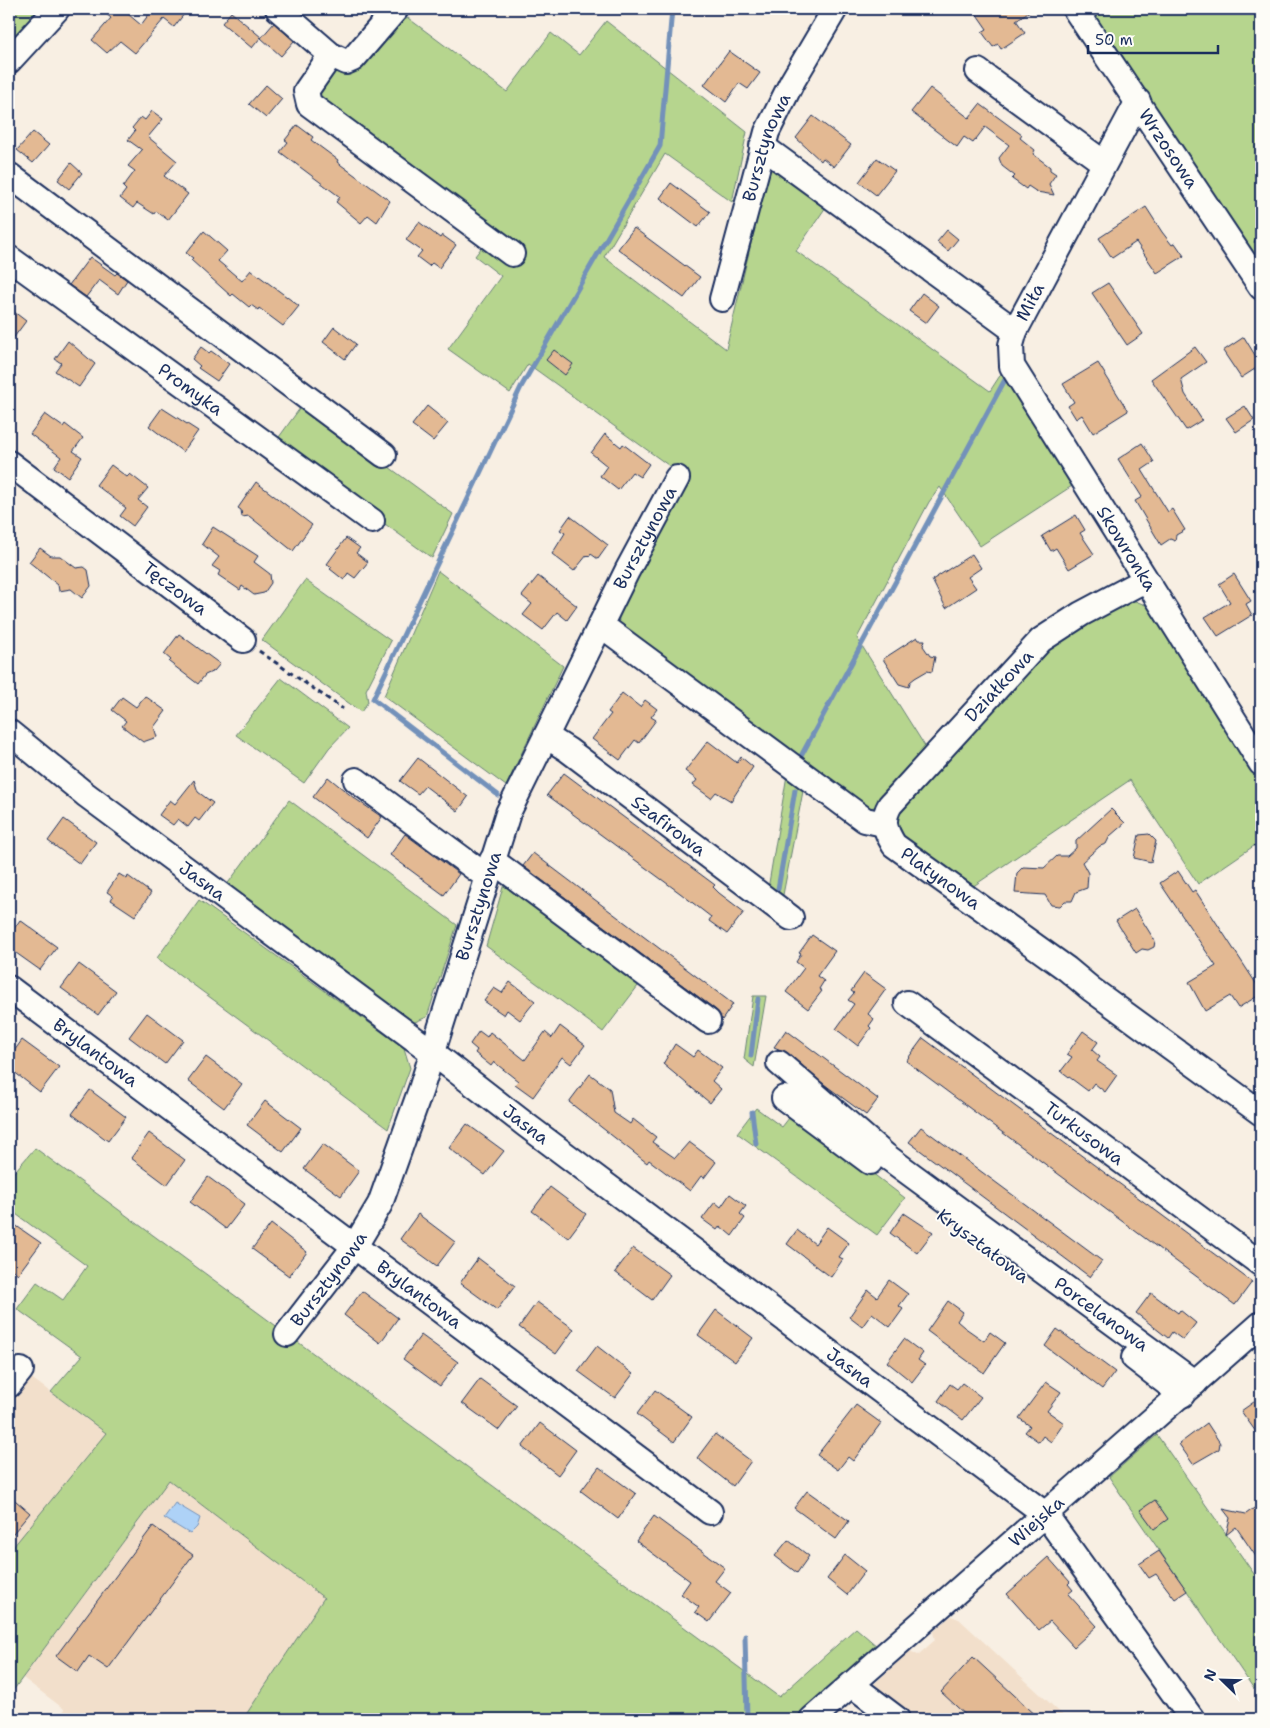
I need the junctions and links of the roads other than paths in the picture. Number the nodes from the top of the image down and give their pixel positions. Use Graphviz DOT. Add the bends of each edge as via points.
graph roads {
  1 [pos="57,9"];
  2 [pos="278,9"];
  3 [pos="396,9"];
  4 [pos="836,9"];
  5 [pos="1075,9"];
  6 [pos="331,55"];
  7 [pos="9,61"];
  8 [pos="978,71"];
  9 [pos="1138,101"];
  10 [pos="762,146"];
  11 [pos="1104,164"];
  12 [pos="9,175"];
  13 [pos="512,254"];
  14 [pos="9,258"];
  15 [pos="1261,287"];
  16 [pos="722,299"];
  17 [pos="1015,331"];
  18 [pos="384,456"];
  19 [pos="9,463"];
  20 [pos="677,478"];
  21 [pos="372,521"];
  22 [pos="1145,580"];
  23 [pos="601,625"];
  24 [pos="243,640"];
  25 [pos="9,732"];
  26 [pos="546,736"];
  27 [pos="1261,763"];
  28 [pos="356,780"];
  29 [pos="884,824"];
  30 [pos="490,869"];
  31 [pos="791,918"];
  32 [pos="9,988"];
  33 [pos="906,1003"];
  34 [pos="708,1021"];
  35 [pos="432,1052"];
  36 [pos="779,1063"];
  37 [pos="784,1098"];
  38 [pos="1261,1114"];
  39 [pos="355,1246"];
  40 [pos="1261,1264"];
  41 [pos="1261,1324"];
  42 [pos="287,1334"];
  43 [pos="1189,1389"];
  44 [pos="710,1512"];
  45 [pos="1045,1514"];
  46 [pos="852,1685"];
  47 [pos="812,1719"];
  48 [pos="897,1719"];
  49 [pos="1192,1719"];
  1 -- 7 [label="street"];
  2 -- 6 [label="street"];
  3 -- 6 [label="street" via="353,59 340,61"];
  4 -- 10 [label="street, Bursztynowa" via="780,104"];
  5 -- 9 [label="street, Wrzosowa"];
  6 -- 13 [label="street" via="306,91 309,104"];
  8 -- 11 [label="street"];
  9 -- 11 [label="street, Miła"];
  9 -- 15 [label="street, Wrzosowa"];
  10 -- 16 [label="street, Bursztynowa"];
  10 -- 17 [label="street, Miła"];
  11 -- 17 [label="street, Miła"];
  12 -- 18 [label="street"];
  14 -- 21 [label="street, Promyka"];
  17 -- 22 [label="street, Skowronka" via="1011,345 1012,366"];
  19 -- 24 [label="street, Tęczowa"];
  20 -- 23 [label="street, Bursztynowa"];
  22 -- 27 [label="street, Skowronka"];
  22 -- 29 [label="street, Działkowa" via="1081,614 1041,640 890,805"];
  23 -- 26 [label="street, Bursztynowa"];
  23 -- 29 [label="street" via="865,820"];
  25 -- 35 [label="street, Jasna" via="85,794"];
  26 -- 30 [label="street, Bursztynowa" via="512,804"];
  26 -- 31 [label="street, Szafirowa"];
  28 -- 30 [label="street"];
  29 -- 38 [label="street, Platynowa" via="894,846 1067,969"];
  30 -- 34 [label="street"];
  30 -- 35 [label="street, Bursztynowa"];
  32 -- 39 [label="street, Brylantowa"];
  33 -- 40 [label="street, Turkusowa"];
  35 -- 39 [label="street, Bursztynowa" via="380,1204"];
  35 -- 45 [label="street, Jasna"];
  36 -- 43 [label="street, Porcelanowa" via="886,1156"];
  37 -- 43 [label="street, Kryształowa"];
  39 -- 42 [label="street, Bursztynowa"];
  39 -- 44 [label="street, Brylantowa"];
  41 -- 43 [label="street, Wiejska"];
  43 -- 45 [label="street, Wiejska"];
  45 -- 46 [label="street, Wiejska"];
  45 -- 49 [label="street, Jasna"];
  46 -- 47 [label="street, Wiejska"];
  46 -- 48 [label="street"];
}
